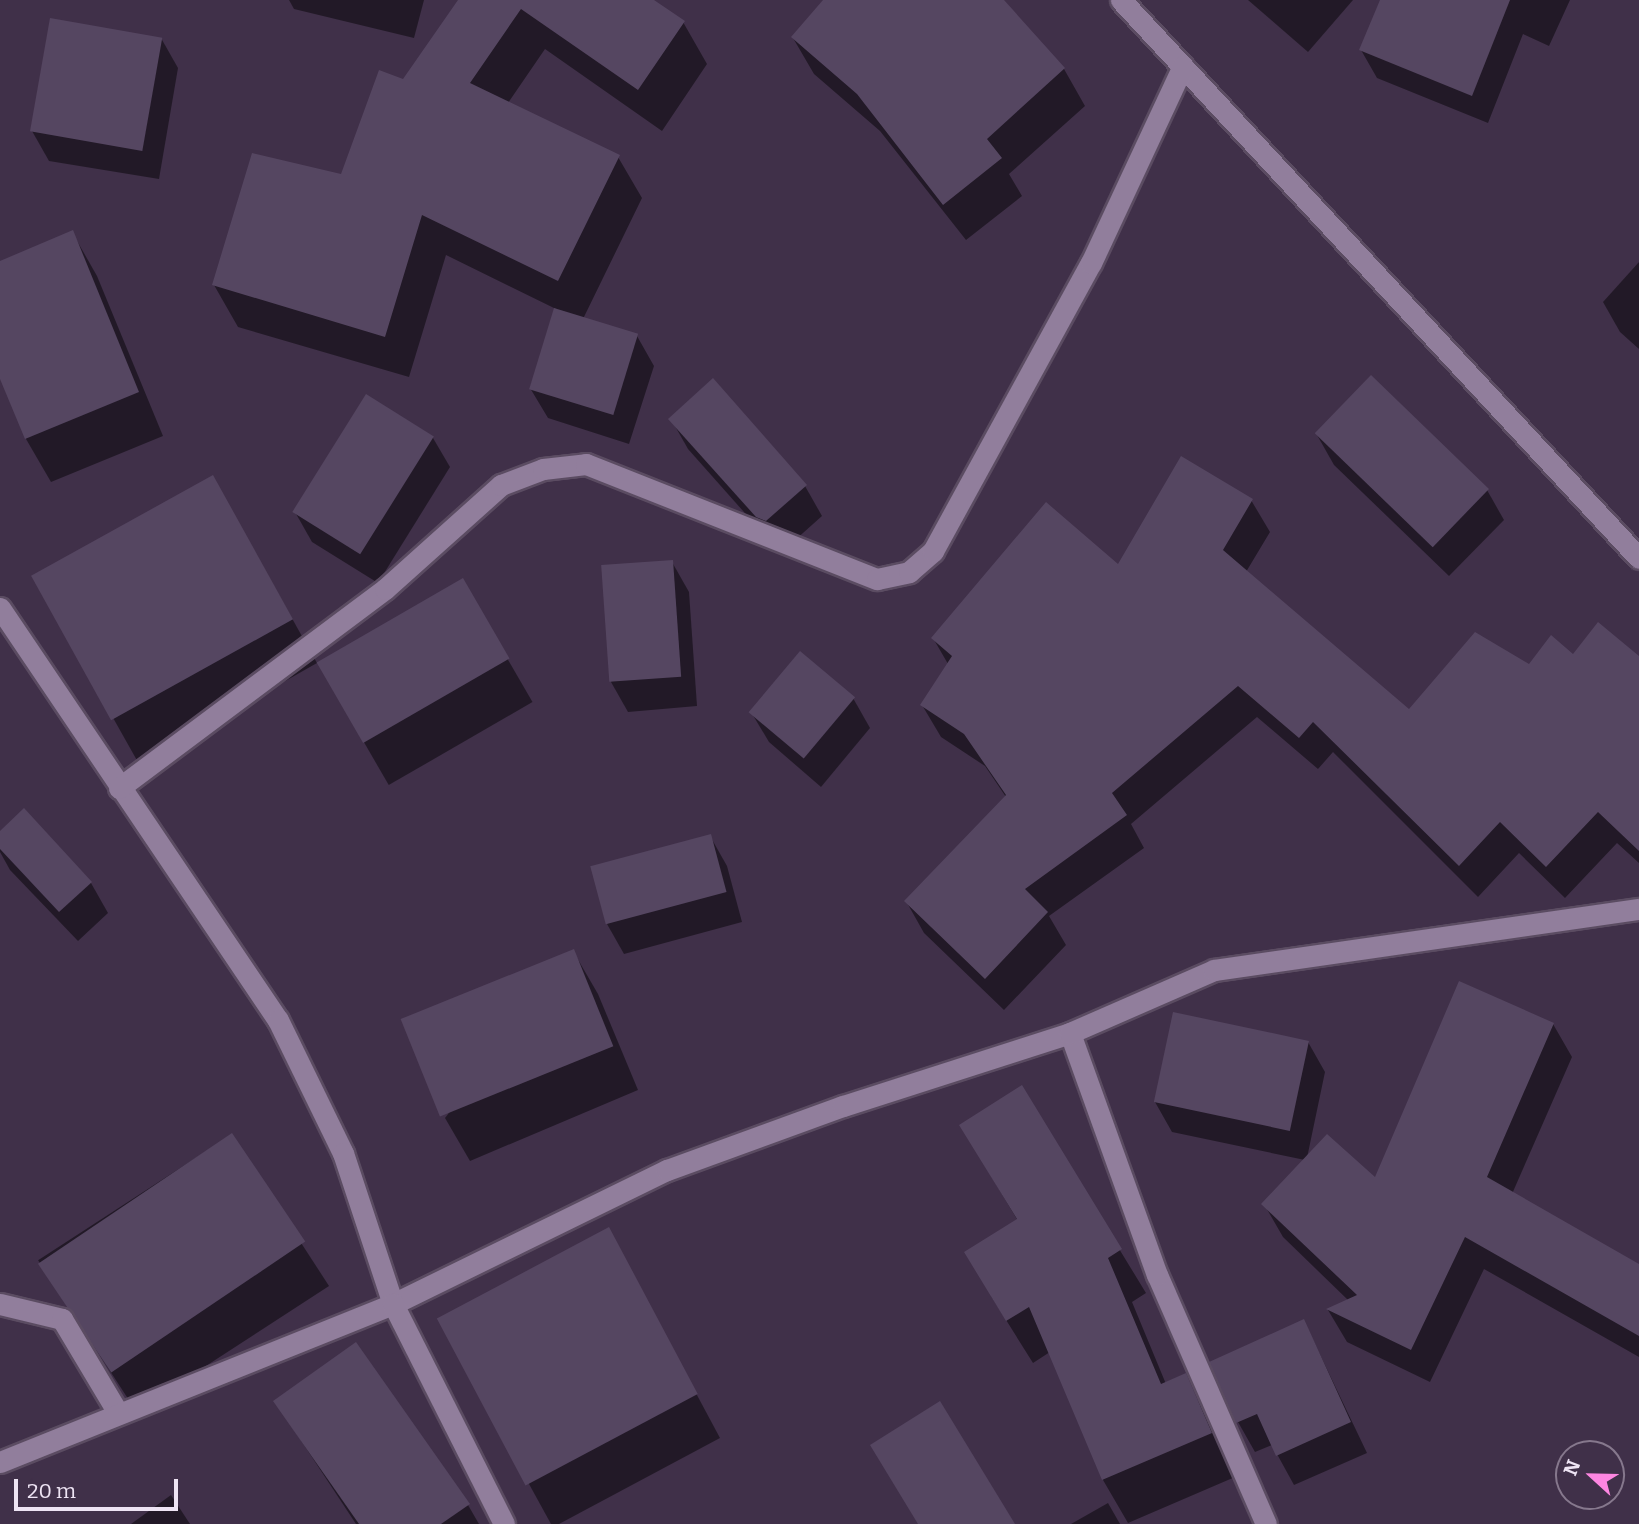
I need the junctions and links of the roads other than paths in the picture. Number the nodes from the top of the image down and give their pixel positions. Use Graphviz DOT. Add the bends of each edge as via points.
graph roads {
  1 [pos="1121,0"];
  2 [pos="1183,66"];
  3 [pos="1639,558"];
  4 [pos="0,608"];
  5 [pos="119,788"];
  6 [pos="1639,909"];
  7 [pos="1070,1033"];
  8 [pos="0,1304"];
  9 [pos="393,1304"];
  10 [pos="118,1413"];
  11 [pos="0,1462"];
  12 [pos="504,1524"];
  13 [pos="1265,1524"];
  1 -- 2 [label="street"];
  2 -- 3 [label="street"];
  2 -- 5 [label="street" via="1091,263 933,551 909,572 877,579 586,464 543,469 501,485 385,589"];
  4 -- 5 [label="street"];
  5 -- 9 [label="street" via="278,1020 343,1153"];
  6 -- 7 [label="street" via="1214,970"];
  7 -- 9 [label="street" via="844,1106 667,1170"];
  7 -- 13 [label="street" via="1157,1275"];
  8 -- 10 [label="street" via="62,1319"];
  9 -- 10 [label="street"];
  9 -- 12 [label="street"];
  10 -- 11 [label="street"];
}
